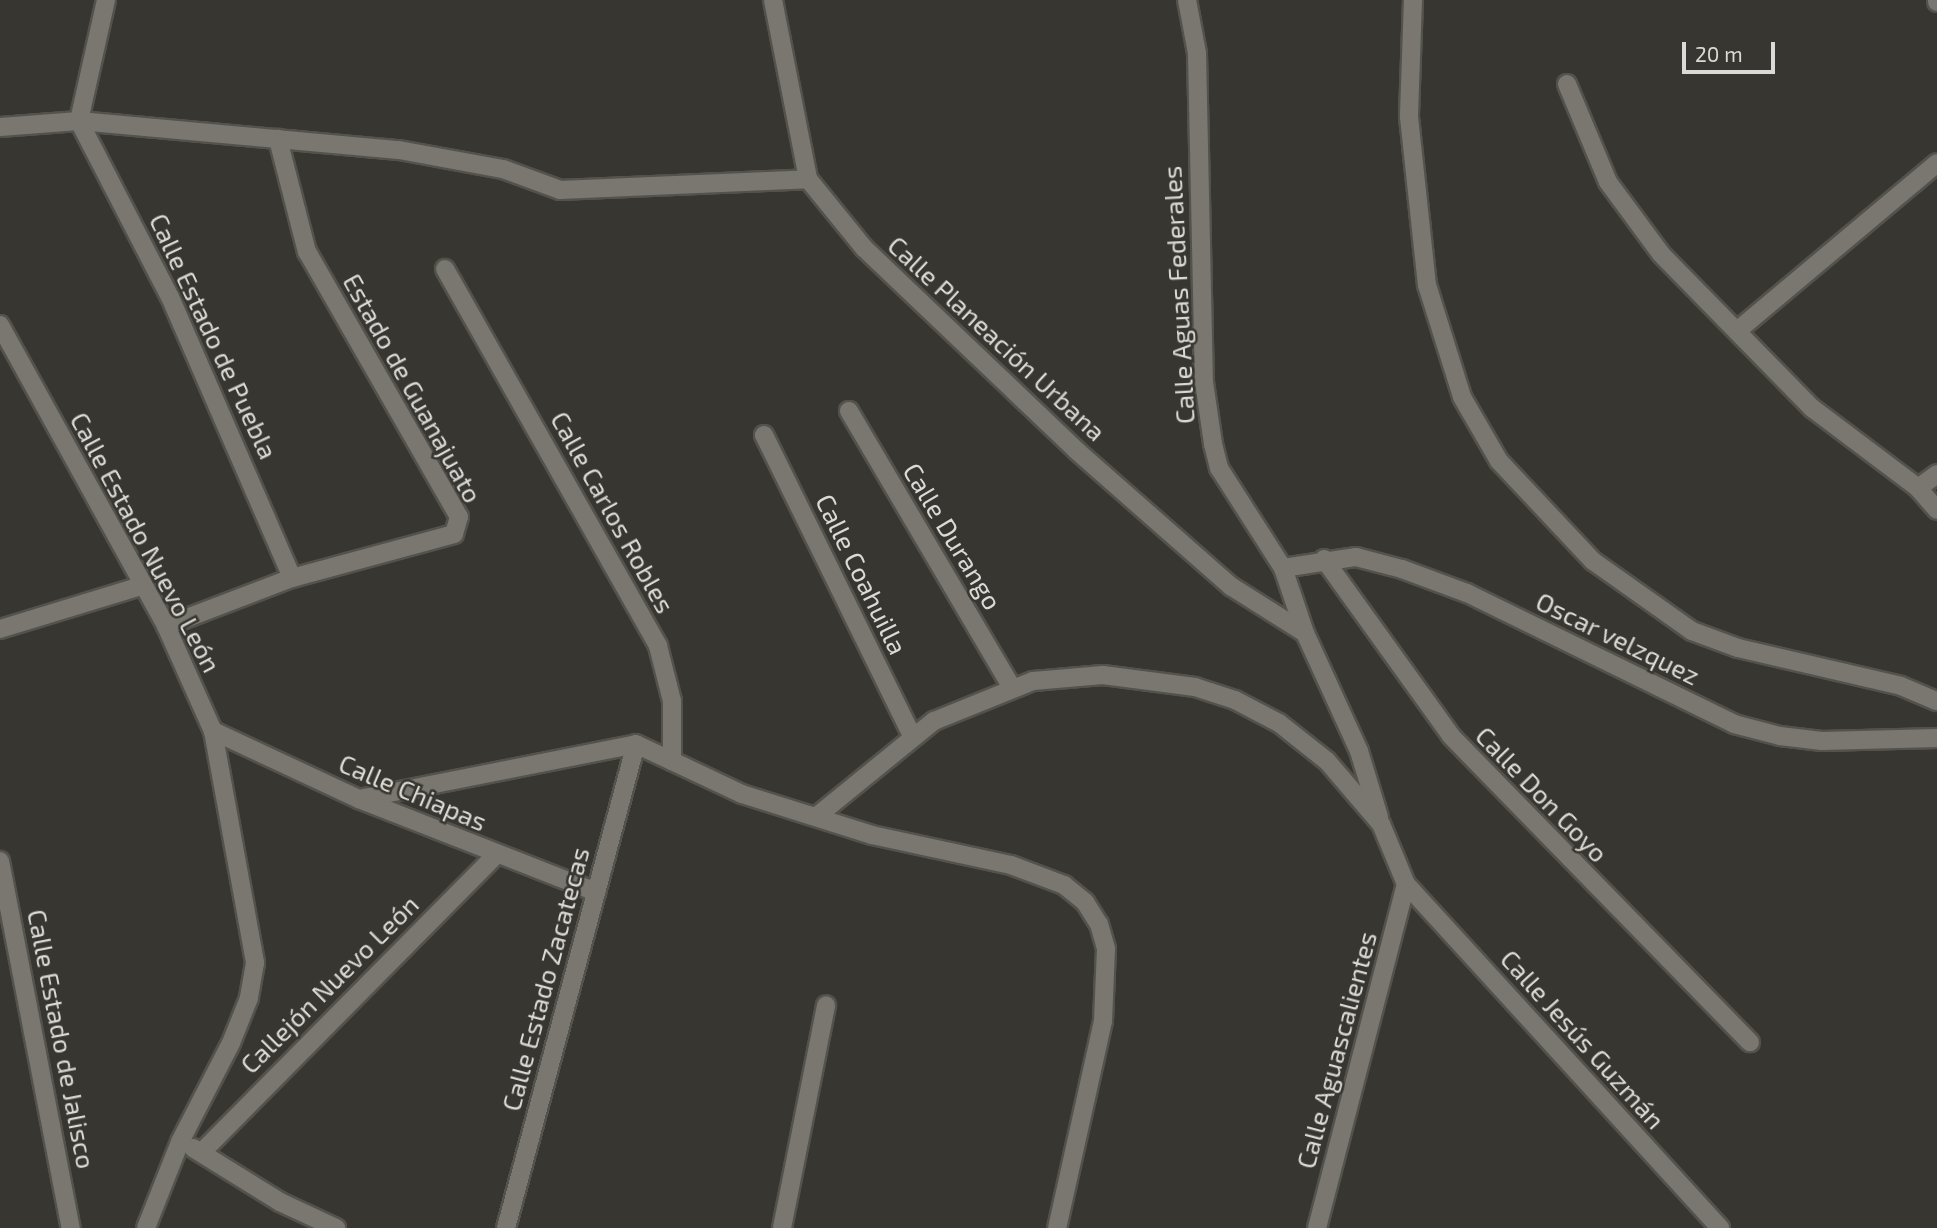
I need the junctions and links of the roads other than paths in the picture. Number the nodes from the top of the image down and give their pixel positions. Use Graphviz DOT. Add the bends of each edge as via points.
graph roads {
  1 [pos="106,0"];
  2 [pos="773,0"];
  3 [pos="1187,0"];
  4 [pos="1413,0"];
  5 [pos="1567,84"];
  6 [pos="79,121"];
  7 [pos="0,127"];
  8 [pos="278,139"];
  9 [pos="1937,163"];
  10 [pos="808,179"];
  11 [pos="445,268"];
  12 [pos="0,325"];
  13 [pos="1737,331"];
  14 [pos="849,411"];
  15 [pos="764,435"];
  16 [pos="1937,474"];
  17 [pos="1918,488"];
  18 [pos="1937,510"];
  19 [pos="1324,559"];
  20 [pos="1283,568"];
  21 [pos="292,578"];
  22 [pos="141,586"];
  23 [pos="166,626"];
  24 [pos="0,629"];
  25 [pos="1306,633"];
  26 [pos="1012,688"];
  27 [pos="1937,701"];
  28 [pos="213,731"];
  29 [pos="912,736"];
  30 [pos="1937,738"];
  31 [pos="636,744"];
  32 [pos="672,761"];
  33 [pos="359,799"];
  34 [pos="817,816"];
  35 [pos="1381,824"];
  36 [pos="495,856"];
  37 [pos="0,861"];
  38 [pos="1406,884"];
  39 [pos="596,892"];
  40 [pos="826,1005"];
  41 [pos="1750,1042"];
  42 [pos="180,1142"];
  43 [pos="202,1152"];
  44 [pos="71,1228"];
  45 [pos="146,1228"];
  46 [pos="336,1228"];
  47 [pos="506,1228"];
  48 [pos="782,1228"];
  49 [pos="1057,1228"];
  50 [pos="1317,1228"];
  51 [pos="1720,1228"];
  1 -- 6 [label="street"];
  2 -- 10 [label="street, Calle Planeación Urbana"];
  3 -- 20 [label="street, Calle Aguas Federales" via="1197,53 1204,382 1213,444 1219,468"];
  4 -- 27 [label="street" via="1409,117 1427,285 1462,397 1499,461 1593,561 1692,631 1738,648 1901,686"];
  5 -- 13 [label="street" via="1608,182 1631,220"];
  6 -- 7 [label="street"];
  6 -- 8 [label="street"];
  6 -- 21 [label="street, Calle Estado de Puebla" via="170,297"];
  8 -- 10 [label="street" via="399,150 503,169 560,190"];
  8 -- 21 [label="street, Estado de Guanajuato" via="307,252 459,517 454,534"];
  9 -- 13 [label="street"];
  10 -- 25 [label="street, Calle Planeación Urbana" via="864,248 1077,451 1232,587"];
  11 -- 32 [label="street, Calle Carlos Robles" via="658,646 672,701"];
  12 -- 22 [label="street, Calle Estado Nuevo León"];
  13 -- 17 [label="street" via="1812,408"];
  14 -- 26 [label="street, Calle Durango"];
  15 -- 29 [label="street, Calle Coahuilla"];
  16 -- 17 [label="street"];
  17 -- 18 [label="street"];
  19 -- 20 [label="street, Oscar velzquez"];
  19 -- 30 [label="street, Oscar velzquez" via="1356,557 1467,593 1734,724 1822,741"];
  19 -- 41 [label="street, Calle Don Goyo" via="1451,736"];
  20 -- 25 [label="street, Calle Aguas Federales"];
  21 -- 23 [label="street, Estado de Guanajuato"];
  22 -- 23 [label="street, Calle Estado Nuevo León"];
  22 -- 24 [label="street"];
  23 -- 28 [label="street, Calle Estado Nuevo León"];
  25 -- 35 [label="street, Calle Aguas Federales" via="1359,751"];
  26 -- 29 [label="street"];
  26 -- 35 [label="street" via="1062,676 1102,675 1195,687 1235,700 1279,723 1327,761"];
  28 -- 33 [label="street, Calle Chiapas"];
  28 -- 42 [label="street, Calle Estado Nuevo León" via="255,963 249,998 231,1043"];
  29 -- 34 [label="street"];
  31 -- 32 [label="street"];
  31 -- 33 [label="street"];
  31 -- 39 [label="street, Calle Estado Zacatecas"];
  32 -- 34 [label="street" via="742,794"];
  33 -- 36 [label="street, Calle Chiapas"];
  34 -- 49 [label="street" via="872,835 1010,865 1064,885 1099,924 1106,949 1103,1021"];
  35 -- 38 [label="street, Calle Jesús Guzmán"];
  36 -- 39 [label="street, Calle Chiapas"];
  36 -- 43 [label="street, Callejón Nuevo León"];
  37 -- 44 [label="street, Calle Estado de Jalisco"];
  38 -- 50 [label="street, Calle Aguascalientes"];
  38 -- 51 [label="street, Calle Jesús Guzmán"];
  39 -- 47 [label="street, Calle Estado Zacatecas"];
  40 -- 48 [label="street"];
  42 -- 43 [label="street"];
  42 -- 45 [label="street, Calle Estado Nuevo León"];
  43 -- 46 [label="street" via="280,1202"];
}
